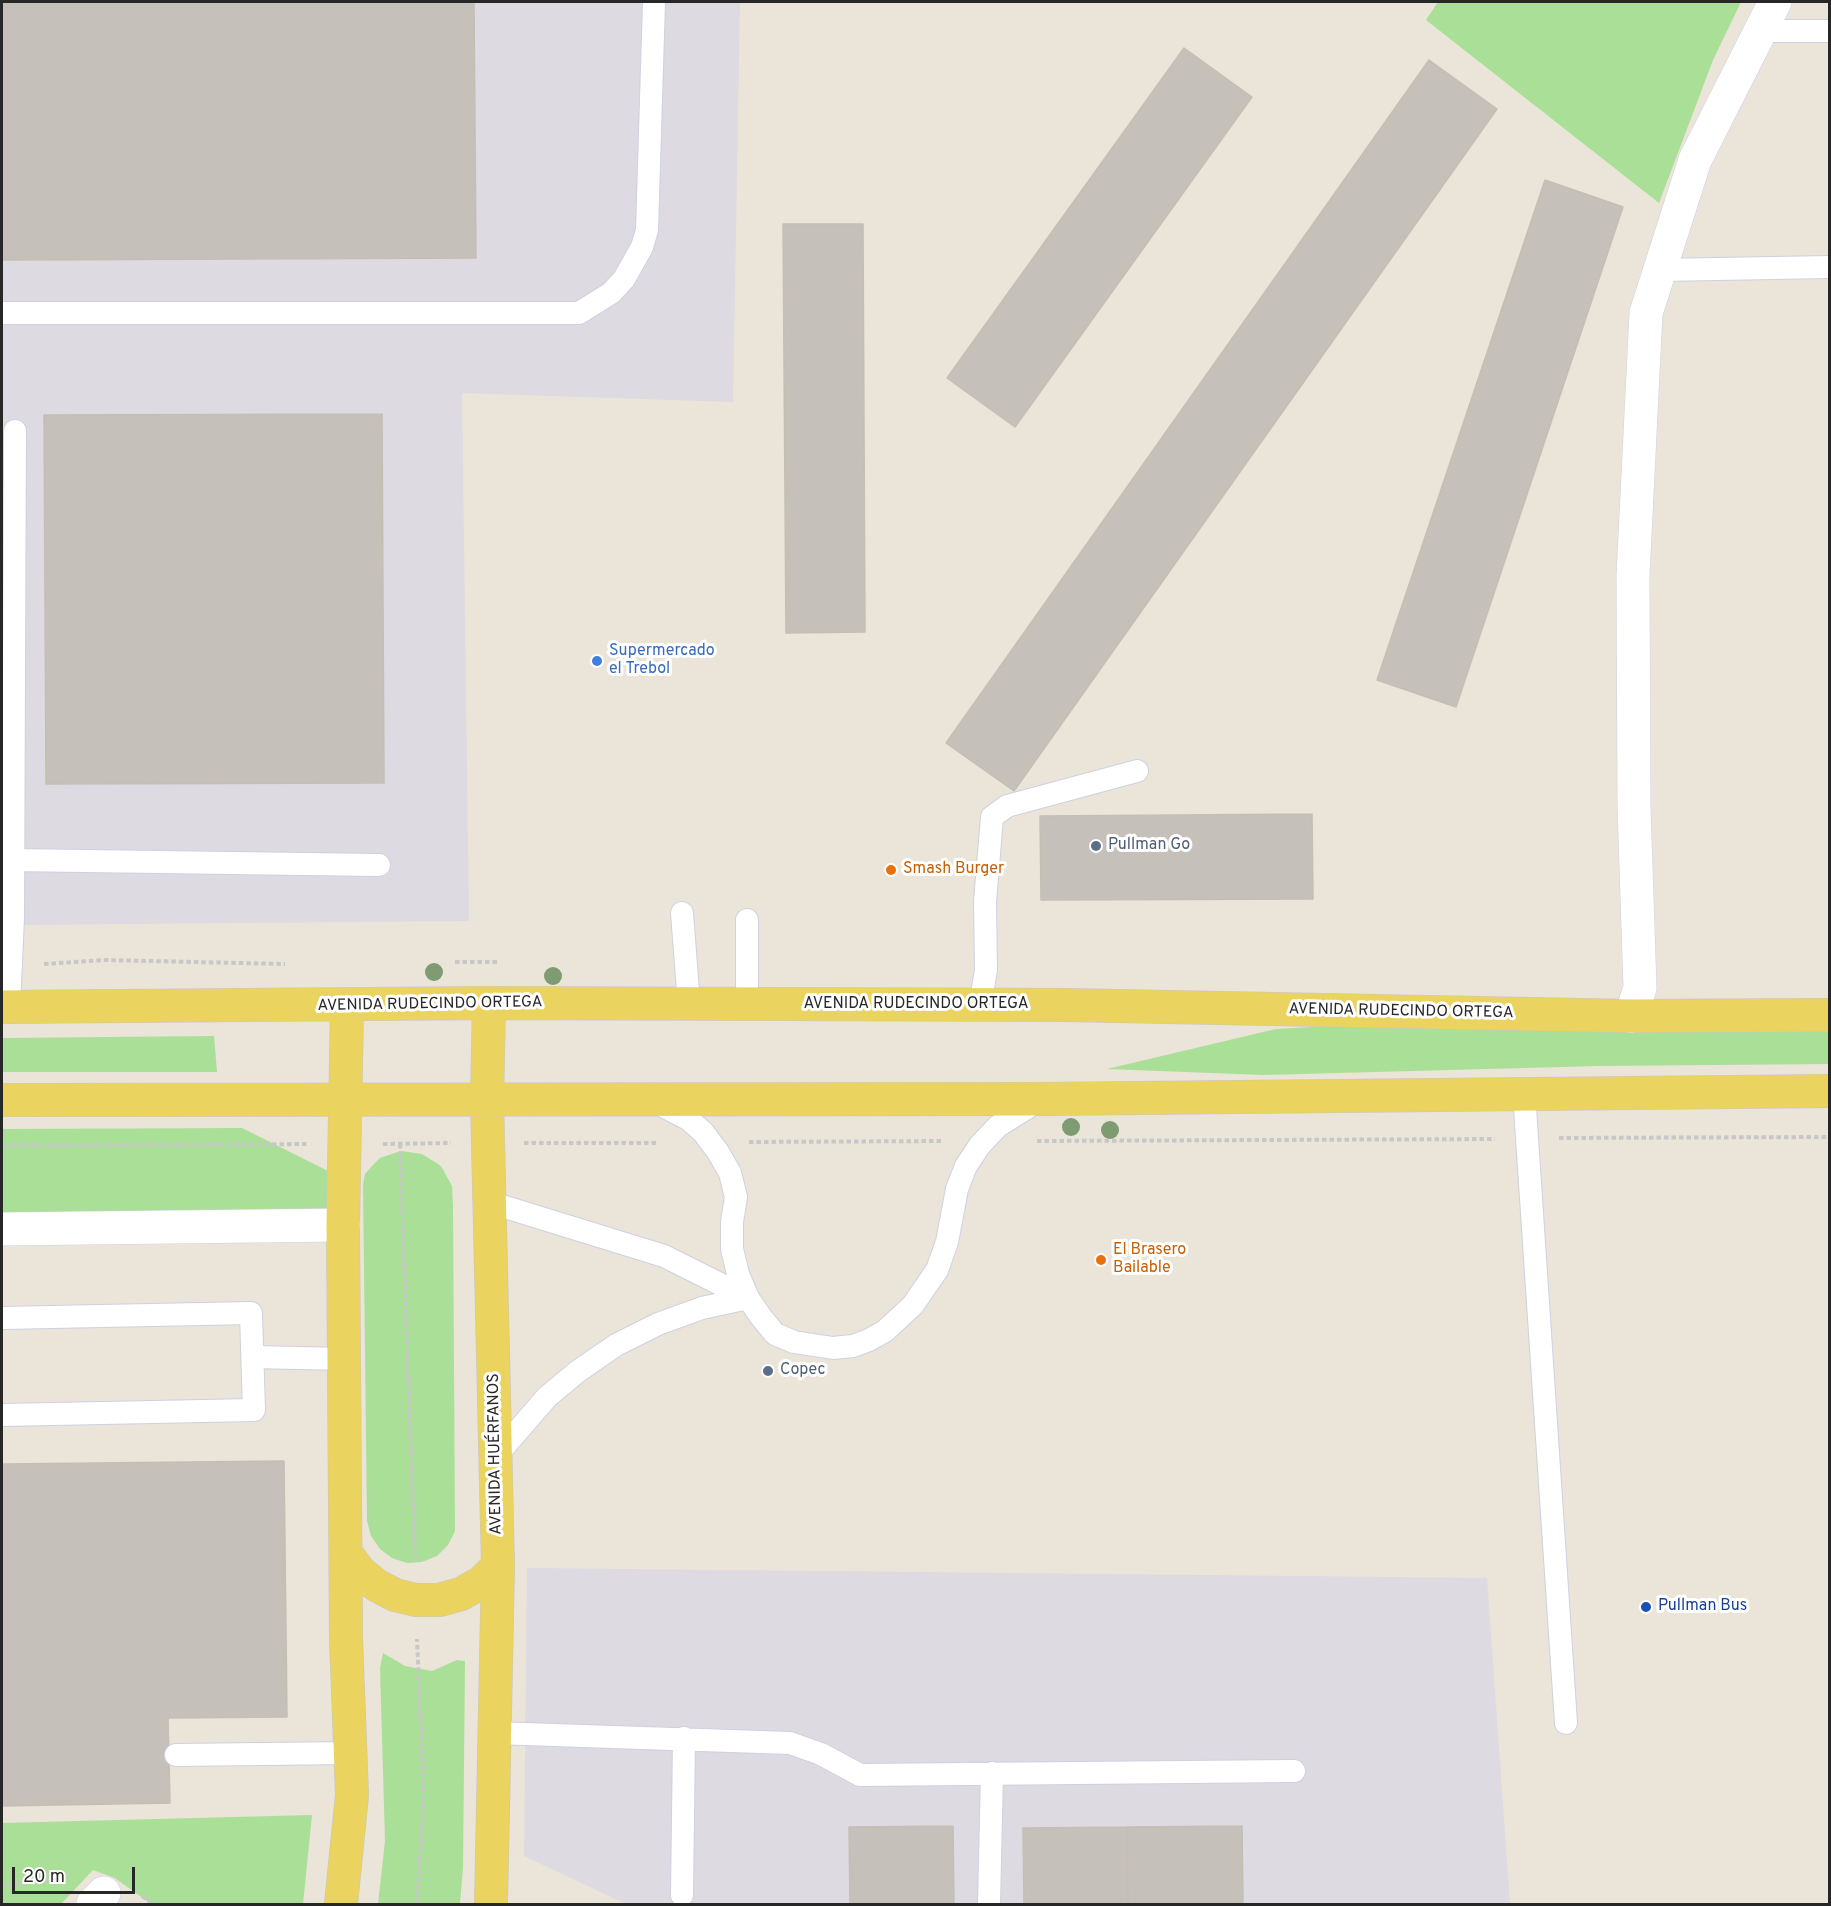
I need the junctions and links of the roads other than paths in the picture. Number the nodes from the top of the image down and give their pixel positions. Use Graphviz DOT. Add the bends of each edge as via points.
graph roads {
  1 [pos="654,2"];
  2 [pos="1775,2"];
  3 [pos="1760,31"];
  4 [pos="1830,31"];
  5 [pos="1830,267"];
  6 [pos="1660,270"];
  7 [pos="2,314"];
  8 [pos="15,431"];
  9 [pos="1137,771"];
  10 [pos="12,860"];
  11 [pos="379,865"];
  12 [pos="682,913"];
  13 [pos="747,920"];
  14 [pos="489,1003"];
  15 [pos="689,1004"];
  16 [pos="747,1004"];
  17 [pos="980,1005"];
  18 [pos="347,1006"];
  19 [pos="5,1007"];
  20 [pos="1631,1016"];
  21 [pos="1830,1016"];
  22 [pos="1830,1091"];
  23 [pos="1524,1093"];
  24 [pos="1042,1099"];
  25 [pos="487,1100"];
  26 [pos="651,1100"];
  27 [pos="2,1101"];
  28 [pos="345,1102"];
  29 [pos="489,1202"];
  30 [pos="343,1225"];
  31 [pos="2,1228"];
  32 [pos="748,1298"];
  33 [pos="2,1318"];
  34 [pos="253,1357"];
  35 [pos="344,1359"];
  36 [pos="2,1414"];
  37 [pos="496,1456"];
  38 [pos="346,1553"];
  39 [pos="498,1566"];
  40 [pos="1566,1723"];
  41 [pos="495,1733"];
  42 [pos="684,1738"];
  43 [pos="351,1753"];
  44 [pos="176,1755"];
  45 [pos="1294,1770"];
  46 [pos="992,1773"];
  47 [pos="682,1895"];
  48 [pos="341,1905"];
  49 [pos="490,1905"];
  50 [pos="989,1905"];
  1 -- 7 [label="lane" via="647,230 624,279 611,293 579,313"];
  2 -- 3 [label="street"];
  3 -- 4 [label="lane"];
  3 -- 6 [label="street" via="1695,160"];
  5 -- 6 [label="lane"];
  6 -- 20 [label="street" via="1646,313 1636,495 1634,807 1640,988"];
  8 -- 10 [label="lane"];
  9 -- 17 [label="lane" via="1007,806 992,817 985,902 986,970"];
  10 -- 11 [label="lane"];
  10 -- 19 [label="lane"];
  12 -- 15 [label="lane"];
  13 -- 16 [label="lane"];
  14 -- 15 [label="main road, AVENIDA RUDECINDO ORTEGA"];
  14 -- 18 [label="main road, AVENIDA RUDECINDO ORTEGA"];
  14 -- 25 [label="main road, AVENIDA HUÉRFANOS"];
  15 -- 16 [label="main road, AVENIDA RUDECINDO ORTEGA"];
  16 -- 17 [label="main road, AVENIDA RUDECINDO ORTEGA"];
  17 -- 20 [label="main road, AVENIDA RUDECINDO ORTEGA"];
  18 -- 19 [label="main road, AVENIDA RUDECINDO ORTEGA"];
  18 -- 28 [label="main road"];
  20 -- 21 [label="main road, AVENIDA RUDECINDO ORTEGA"];
  22 -- 23 [label="main road"];
  23 -- 24 [label="main road"];
  23 -- 40 [label="lane"];
  24 -- 26 [label="main road"];
  24 -- 32 [label="lane" via="998,1126 966,1166 937,1270 913,1305 885,1331 853,1346 823,1347 794,1342 775,1334"];
  25 -- 26 [label="main road"];
  25 -- 28 [label="main road"];
  25 -- 29 [label="main road, AVENIDA HUÉRFANOS"];
  26 -- 32 [label="lane" via="688,1119 711,1142 730,1173 736,1197 732,1249"];
  27 -- 28 [label="main road"];
  28 -- 30 [label="main road"];
  29 -- 32 [label="lane" via="664,1256"];
  29 -- 37 [label="main road, AVENIDA HUÉRFANOS"];
  30 -- 31 [label="street"];
  30 -- 35 [label="main road"];
  32 -- 37 [label="lane" via="702,1308 616,1345 547,1397"];
  33 -- 34 [label="lane" via="251,1313"];
  34 -- 35 [label="lane"];
  34 -- 36 [label="lane" via="254,1410"];
  35 -- 38 [label="main road"];
  37 -- 39 [label="main road, AVENIDA HUÉRFANOS"];
  38 -- 39 [label="main road" via="376,1585 394,1595 416,1600 439,1600 461,1594 482,1582"];
  38 -- 43 [label="main road"];
  39 -- 41 [label="main road, AVENIDA HUÉRFANOS"];
  41 -- 42 [label="lane"];
  41 -- 49 [label="main road, AVENIDA HUÉRFANOS"];
  42 -- 46 [label="lane" via="790,1743 860,1775"];
  42 -- 47 [label="lane"];
  43 -- 44 [label="lane"];
  43 -- 48 [label="main road" via="352,1796"];
  45 -- 46 [label="lane"];
  46 -- 50 [label="lane"];
}
